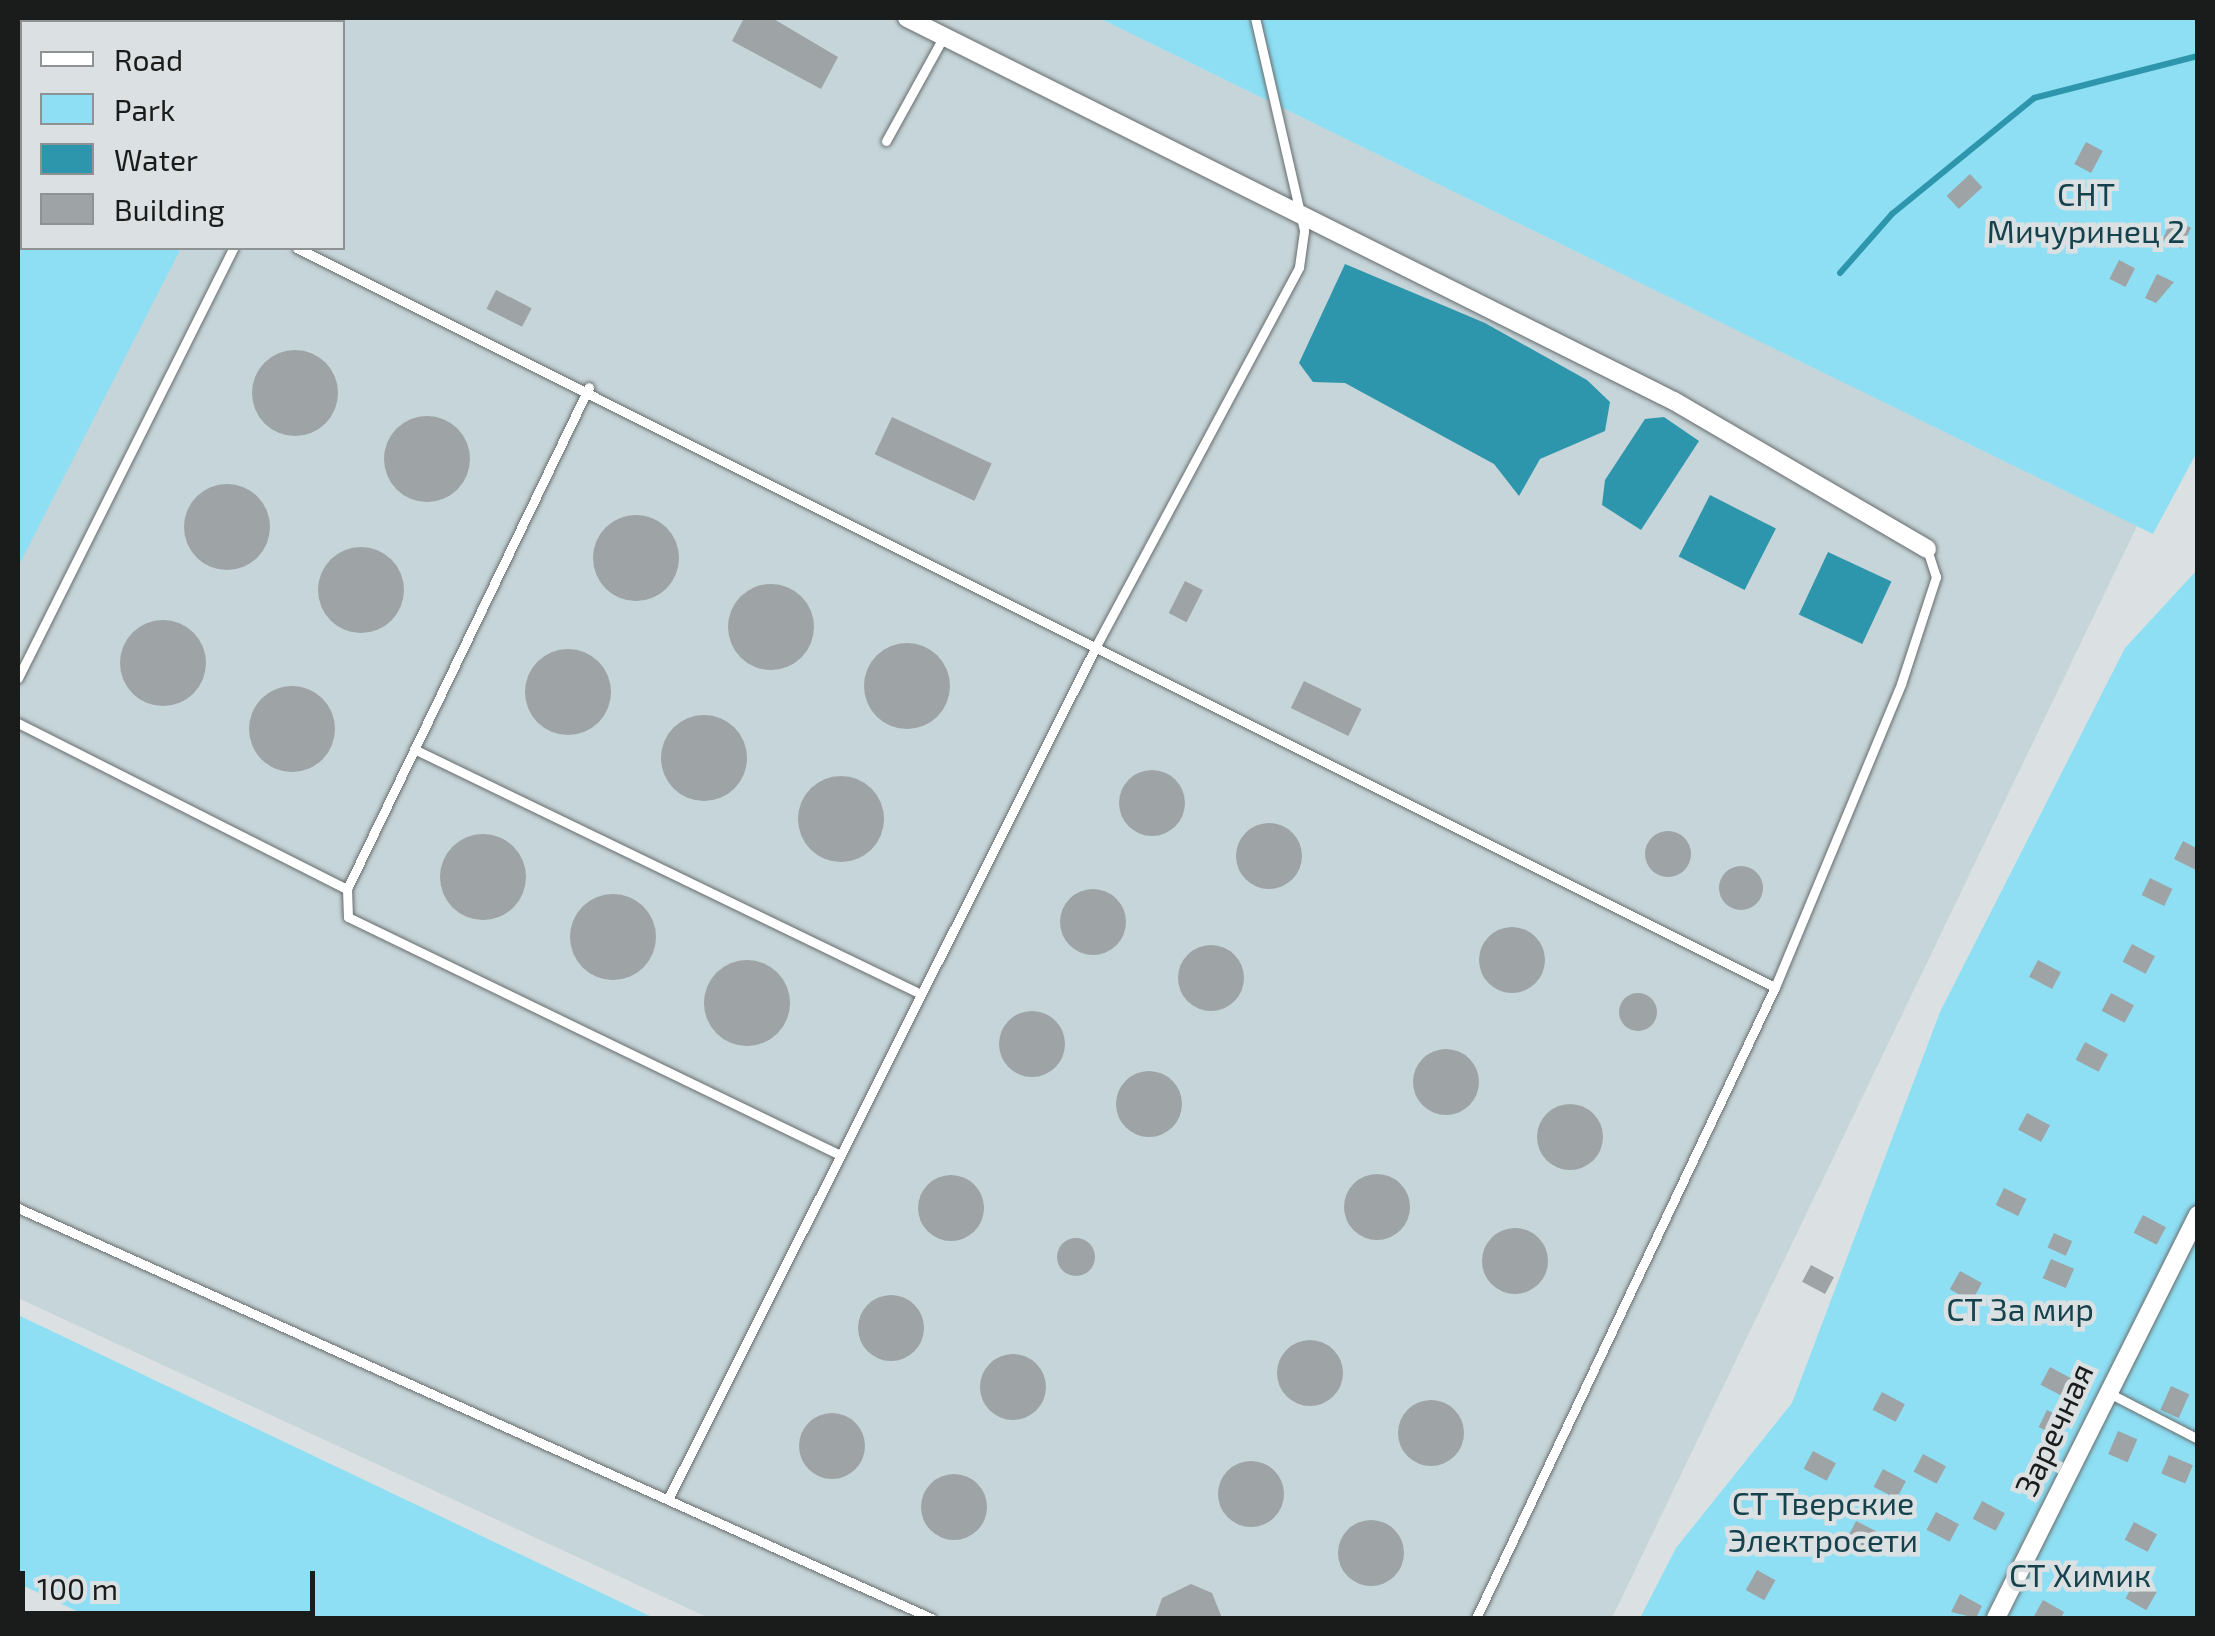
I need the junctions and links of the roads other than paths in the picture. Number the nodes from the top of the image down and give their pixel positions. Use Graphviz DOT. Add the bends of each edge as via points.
graph roads {
  1 [pos="907,18"];
  2 [pos="1255,18"];
  3 [pos="944,36"];
  4 [pos="886,141"];
  5 [pos="1301,211"];
  6 [pos="232,250"];
  7 [pos="301,250"];
  8 [pos="589,387"];
  9 [pos="1927,549"];
  10 [pos="1096,646"];
  11 [pos="18,678"];
  12 [pos="18,723"];
  13 [pos="414,750"];
  14 [pos="347,889"];
  15 [pos="1775,987"];
  16 [pos="921,994"];
  17 [pos="840,1155"];
  18 [pos="18,1208"];
  19 [pos="2198,1215"];
  20 [pos="2103,1390"];
  21 [pos="2198,1440"];
  22 [pos="668,1497"];
  23 [pos="931,1618"];
  24 [pos="1476,1618"];
  25 [pos="1996,1618"];
  1 -- 3 [label="street"];
  2 -- 5 [label="lane"];
  3 -- 4 [label="lane"];
  3 -- 5 [label="street"];
  5 -- 9 [label="street" via="1674,401"];
  5 -- 10 [label="lane" via="1299,267"];
  6 -- 11 [label="lane"];
  7 -- 8 [label="lane"];
  8 -- 10 [label="lane"];
  8 -- 13 [label="lane"];
  9 -- 15 [label="lane" via="1936,577 1901,684"];
  10 -- 15 [label="lane"];
  10 -- 16 [label="lane"];
  12 -- 14 [label="lane"];
  13 -- 14 [label="lane"];
  13 -- 16 [label="lane"];
  14 -- 17 [label="lane" via="348,918"];
  15 -- 24 [label="lane"];
  16 -- 17 [label="lane"];
  17 -- 22 [label="lane"];
  18 -- 22 [label="lane"];
  19 -- 20 [label="street, Заречная"];
  20 -- 21 [label="lane"];
  20 -- 25 [label="street, Заречная"];
  22 -- 23 [label="lane"];
}
